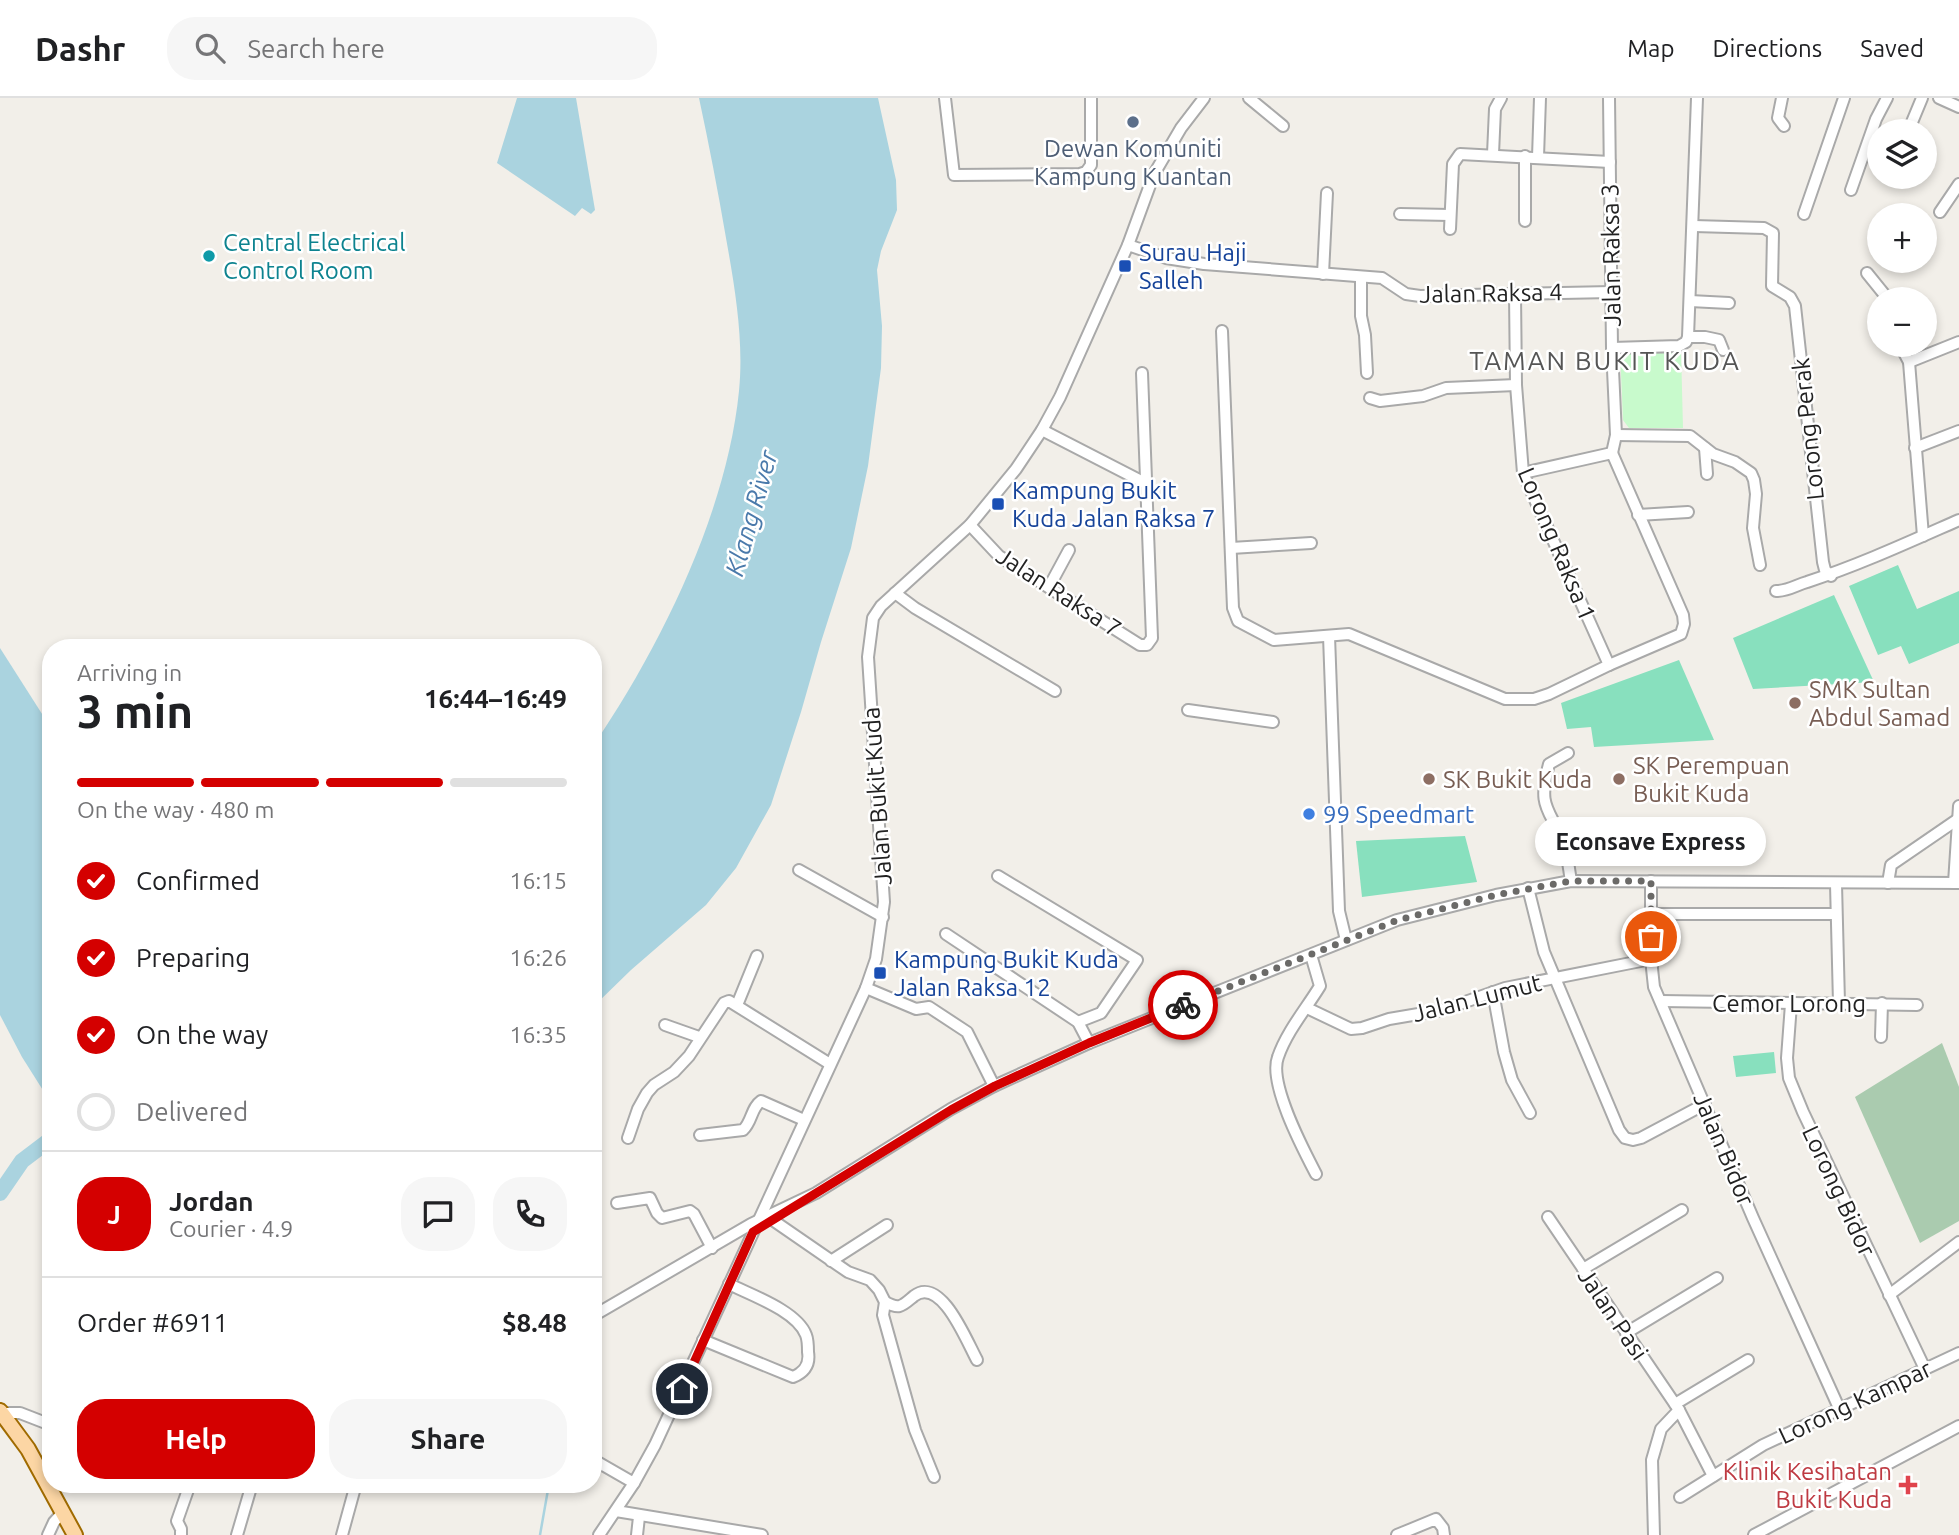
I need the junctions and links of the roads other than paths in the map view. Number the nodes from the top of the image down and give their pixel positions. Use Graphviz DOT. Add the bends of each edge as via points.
graph roads {
  1 [pos="945,98"];
  2 [pos="1091,98"];
  3 [pos="1204,98"];
  4 [pos="1249,98"];
  5 [pos="1501,98"];
  6 [pos="1540,98"];
  7 [pos="1609,98"];
  8 [pos="1697,98"];
  9 [pos="1782,98"];
  10 [pos="1844,98"];
  11 [pos="1887,98"];
  12 [pos="1922,98"];
  13 [pos="1939,98"];
  14 [pos="1959,107"];
  15 [pos="1913,119"];
  16 [pos="1283,126"];
  17 [pos="1784,126"];
  18 [pos="1493,154"];
  19 [pos="1525,156"];
  20 [pos="1538,157"];
  21 [pos="1610,163"];
  22 [pos="1959,184"];
  23 [pos="1850,190"];
  24 [pos="1327,193"];
  25 [pos="1940,212"];
  26 [pos="1400,214"];
  27 [pos="1804,214"];
  28 [pos="1450,215"];
  29 [pos="1525,221"];
  30 [pos="1694,226"];
  31 [pos="1450,229"];
  32 [pos="1128,245"];
  33 [pos="1867,273"];
  34 [pos="1323,274"];
  35 [pos="1362,277"];
  36 [pos="1878,287"];
  37 [pos="1612,292"];
  38 [pos="1515,294"];
  39 [pos="1690,301"];
  40 [pos="1730,303"];
  41 [pos="1222,331"];
  42 [pos="1688,337"];
  43 [pos="1959,342"];
  44 [pos="1612,348"];
  45 [pos="1723,350"];
  46 [pos="1906,357"];
  47 [pos="1909,362"];
  48 [pos="1142,373"];
  49 [pos="1367,373"];
  50 [pos="1516,385"];
  51 [pos="1370,398"];
  52 [pos="1042,430"];
  53 [pos="1959,431"];
  54 [pos="1616,435"];
  55 [pos="1705,448"];
  56 [pos="1915,448"];
  57 [pos="1612,453"];
  58 [pos="1523,473"];
  59 [pos="1707,474"];
  60 [pos="1147,484"];
  61 [pos="1688,512"];
  62 [pos="1638,515"];
  63 [pos="1959,520"];
  64 [pos="970,525"];
  65 [pos="1923,536"];
  66 [pos="1311,544"];
  67 [pos="1231,548"];
  68 [pos="1069,550"];
  69 [pos="1760,565"];
  70 [pos="1831,576"];
  71 [pos="1049,587"];
  72 [pos="1776,590"];
  73 [pos="895,593"];
  74 [pos="1329,636"];
  75 [pos="1609,665"];
  76 [pos="1055,691"];
  77 [pos="1188,709"];
  78 [pos="1273,722"];
  79 [pos="1568,753"];
  80 [pos="1959,806"];
  81 [pos="1958,819"];
  82 [pos="799,870"];
  83 [pos="998,876"];
  84 [pos="1571,881"];
  85 [pos="1651,881"];
  86 [pos="1888,883"];
  87 [pos="1956,883"];
  88 [pos="1836,884"];
  89 [pos="1528,888"];
  90 [pos="1651,914"];
  91 [pos="1836,914"];
  92 [pos="883,917"];
  93 [pos="946,934"];
  94 [pos="1346,940"];
  95 [pos="1311,955"];
  96 [pos="757,956"];
  97 [pos="1651,959"];
  98 [pos="1555,979"];
  99 [pos="866,988"];
  100 [pos="1493,992"];
  101 [pos="1661,1001"];
  102 [pos="1839,1003"];
  103 [pos="1882,1003"];
  104 [pos="1791,1004"];
  105 [pos="1917,1004"];
  106 [pos="737,1005"];
  107 [pos="1307,1008"];
  108 [pos="1078,1022"];
  109 [pos="665,1025"];
  110 [pos="699,1037"];
  111 [pos="1881,1037"];
  112 [pos="1089,1043"];
  113 [pos="830,1065"];
  114 [pos="995,1086"];
  115 [pos="1705,1104"];
  116 [pos="1530,1114"];
  117 [pos="804,1120"];
  118 [pos="700,1135"];
  119 [pos="628,1138"];
  120 [pos="1316,1174"];
  121 [pos="772,1191"];
  122 [pos="811,1195"];
  123 [pos="797,1202"];
  124 [pos="617,1203"];
  125 [pos="1682,1210"];
  126 [pos="1548,1217"];
  127 [pos="758,1220"];
  128 [pos="774,1221"];
  129 [pos="887,1224"];
  130 [pos="753,1232"];
  131 [pos="1959,1242"];
  132 [pos="714,1248"];
  133 [pos="831,1261"];
  134 [pos="736,1266"];
  135 [pos="1583,1269"];
  136 [pos="1717,1278"];
  137 [pos="729,1284"];
  138 [pos="1889,1295"];
  139 [pos="886,1302"];
  140 [pos="602,1311"];
  141 [pos="1626,1333"];
  142 [pos="703,1340"];
  143 [pos="1959,1353"];
  144 [pos="977,1360"];
  145 [pos="1748,1360"];
  146 [pos="1925,1369"];
  147 [pos="1677,1407"];
  148 [pos="1839,1408"];
  149 [pos="1,1412"];
  150 [pos="42,1422"];
  151 [pos="1959,1426"];
  152 [pos="602,1465"];
  153 [pos="42,1474"];
  154 [pos="1713,1476"];
  155 [pos="934,1477"];
  156 [pos="634,1483"];
  157 [pos="53,1493"];
  158 [pos="187,1493"];
  159 [pos="249,1493"];
  160 [pos="354,1493"];
  161 [pos="1680,1497"];
  162 [pos="616,1511"];
  163 [pos="63,1512"];
  164 [pos="639,1517"];
  165 [pos="48,1535"];
  166 [pos="75,1535"];
  167 [pos="181,1535"];
  168 [pos="237,1535"];
  169 [pos="342,1535"];
  170 [pos="599,1535"];
  171 [pos="637,1535"];
  172 [pos="762,1535"];
  173 [pos="1397,1535"];
  174 [pos="1444,1535"];
  175 [pos="1654,1535"];
  176 [pos="1754,1535"];
  1 -- 2 [label="street" via="954,175 1080,174 1090,169"];
  3 -- 32 [label="street, Jalan Bukit Kuda" via="1154,174"];
  4 -- 16 [label="street"];
  5 -- 18 [label="street" via="1495,109"];
  6 -- 20 [label="street"];
  7 -- 21 [label="street, Jalan Raksa 3"];
  8 -- 30 [label="street"];
  9 -- 17 [label="street" via="1777,118"];
  10 -- 27 [label="street"];
  11 -- 23 [label="street"];
  12 -- 15 [label="street"];
  13 -- 14 [label="street"];
  18 -- 19 [label="street"];
  18 -- 28 [label="street" via="1456,157"];
  19 -- 20 [label="street"];
  19 -- 29 [label="street"];
  20 -- 21 [label="street"];
  21 -- 37 [label="street, Jalan Raksa 3"];
  22 -- 25 [label="street"];
  24 -- 34 [label="street"];
  26 -- 28 [label="street"];
  28 -- 31 [label="street"];
  30 -- 39 [label="street"];
  30 -- 70 [label="street, Lorong Perak" via="1769,229 1774,239 1771,279 1774,292 1790,297 1795,306 1822,562"];
  32 -- 34 [label="street, Jalan Raksa 4" via="1204,264"];
  32 -- 52 [label="street, Jalan Bukit Kuda"];
  33 -- 36 [label="street"];
  34 -- 35 [label="street, Jalan Raksa 4"];
  35 -- 38 [label="street, Jalan Raksa 4" via="1382,278 1406,294 1420,296"];
  35 -- 49 [label="street"];
  37 -- 38 [label="street, Jalan Raksa 4"];
  37 -- 44 [label="street, Jalan Raksa 3"];
  38 -- 50 [label="street, Lorong Raksa 1"];
  39 -- 40 [label="street"];
  39 -- 42 [label="street"];
  41 -- 67 [label="street"];
  42 -- 44 [label="street" via="1679,346"];
  42 -- 45 [label="street" via="1719,340"];
  43 -- 47 [label="street"];
  44 -- 54 [label="street, Jalan Raksa 3"];
  46 -- 47 [label="street"];
  47 -- 56 [label="street"];
  48 -- 60 [label="street"];
  50 -- 51 [label="street" via="1446,388 1380,401"];
  50 -- 58 [label="street, Lorong Raksa 1"];
  52 -- 60 [label="street"];
  52 -- 64 [label="street, Jalan Bukit Kuda"];
  53 -- 56 [label="street"];
  54 -- 55 [label="street" via="1690,436"];
  54 -- 57 [label="street, Jalan Raksa 3"];
  55 -- 59 [label="street"];
  55 -- 69 [label="street" via="1735,462 1754,480 1753,528"];
  56 -- 65 [label="street"];
  57 -- 58 [label="street"];
  57 -- 62 [label="street"];
  58 -- 75 [label="street, Lorong Raksa 1"];
  60 -- 71 [label="street, Jalan Raksa 7" via="1152,638 1147,645 1140,645"];
  61 -- 62 [label="street"];
  62 -- 75 [label="street" via="1682,615 1683,631 1677,638"];
  63 -- 65 [label="street"];
  64 -- 71 [label="street, Jalan Raksa 7" via="999,556"];
  64 -- 73 [label="street, Jalan Bukit Kuda"];
  65 -- 70 [label="street"];
  66 -- 67 [label="street"];
  67 -- 74 [label="street" via="1233,608 1238,621 1274,639"];
  68 -- 71 [label="street"];
  70 -- 72 [label="street"];
  73 -- 76 [label="street"];
  73 -- 92 [label="street, Jalan Bukit Kuda" via="873,618 868,657"];
  74 -- 75 [label="street" via="1349,634 1505,699 1534,699"];
  74 -- 94 [label="street" via="1339,911"];
  77 -- 78 [label="street"];
  79 -- 84 [label="street" via="1549,764 1544,803 1565,848"];
  80 -- 81 [label="street"];
  81 -- 86 [label="street" via="1891,865"];
  81 -- 87 [label="street"];
  82 -- 92 [label="street"];
  83 -- 108 [label="street" via="1137,960 1101,1013"];
  84 -- 85 [label="street"];
  84 -- 89 [label="street"];
  85 -- 88 [label="street"];
  85 -- 90 [label="street, Jalan Bidor"];
  86 -- 87 [label="street"];
  86 -- 88 [label="street"];
  88 -- 91 [label="street"];
  89 -- 94 [label="street" via="1398,920"];
  89 -- 98 [label="street" via="1540,941"];
  90 -- 91 [label="street"];
  90 -- 97 [label="street, Jalan Bidor"];
  91 -- 102 [label="street"];
  92 -- 99 [label="street, Jalan Bukit Kuda"];
  93 -- 108 [label="street"];
  94 -- 95 [label="street"];
  95 -- 107 [label="street" via="1321,986"];
  95 -- 112 [label="street"];
  96 -- 106 [label="street"];
  97 -- 98 [label="street, Jalan Lumut"];
  97 -- 101 [label="street, Jalan Bidor" via="1654,987"];
  98 -- 100 [label="street, Jalan Lumut"];
  98 -- 115 [label="street" via="1625,1138 1641,1138"];
  99 -- 113 [label="street, Jalan Bukit Kuda"];
  99 -- 114 [label="street" via="916,1009 929,1007 967,1032"];
  100 -- 107 [label="street, Jalan Lumut" via="1441,1010 1351,1029"];
  100 -- 116 [label="street" via="1509,1070"];
  101 -- 104 [label="street, Cemor Lorong"];
  101 -- 115 [label="street, Jalan Bidor"];
  102 -- 103 [label="street, Cemor Lorong"];
  102 -- 104 [label="street, Cemor Lorong"];
  103 -- 105 [label="street, Cemor Lorong"];
  103 -- 111 [label="street"];
  104 -- 138 [label="street, Lorong Bidor" via="1789,1078"];
  106 -- 110 [label="street" via="724,1003"];
  106 -- 113 [label="street"];
  107 -- 120 [label="street" via="1278,1056 1276,1077"];
  108 -- 112 [label="street"];
  109 -- 110 [label="street"];
  110 -- 119 [label="street" via="689,1056 647,1093"];
  112 -- 114 [label="street"];
  113 -- 117 [label="street, Jalan Bukit Kuda"];
  114 -- 122 [label="street"];
  115 -- 148 [label="street, Jalan Bidor"];
  117 -- 118 [label="street" via="761,1101 743,1130"];
  117 -- 121 [label="street, Jalan Bukit Kuda"];
  121 -- 123 [label="street" via="777,1203"];
  121 -- 127 [label="street, Jalan Bukit Kuda"];
  122 -- 123 [label="street"];
  122 -- 128 [label="street"];
  123 -- 127 [label="street"];
  124 -- 132 [label="street" via="650,1198 662,1218 690,1211"];
  125 -- 135 [label="street"];
  126 -- 135 [label="street, Jalan Pasi"];
  127 -- 130 [label="street, Jalan Bukit Kuda"];
  127 -- 132 [label="street"];
  128 -- 130 [label="street"];
  128 -- 133 [label="street"];
  129 -- 133 [label="street"];
  130 -- 132 [label="street"];
  130 -- 134 [label="street, Jalan Bukit Kuda"];
  131 -- 138 [label="street"];
  132 -- 134 [label="street" via="735,1247"];
  132 -- 140 [label="street"];
  133 -- 139 [label="street" via="870,1280"];
  134 -- 137 [label="street, Jalan Bukit Kuda"];
  135 -- 141 [label="street, Jalan Pasi"];
  136 -- 141 [label="street"];
  137 -- 142 [label="street, Jalan Bukit Kuda"];
  137 -- 142 [label="street" via="796,1318 806,1335 810,1359 806,1368 793,1377"];
  138 -- 146 [label="street, Lorong Bidor"];
  139 -- 144 [label="street" via="903,1307 922,1292 946,1302"];
  139 -- 155 [label="street" via="883,1315 915,1430"];
  141 -- 147 [label="street, Jalan Pasi"];
  142 -- 156 [label="street, Jalan Bukit Kuda"];
  143 -- 146 [label="street, Lorong Kampar"];
  145 -- 147 [label="street"];
  146 -- 148 [label="street, Lorong Kampar"];
  147 -- 154 [label="street, Jalan Pasi"];
  147 -- 175 [label="street" via="1661,1429 1652,1460"];
  148 -- 154 [label="street, Lorong Kampar" via="1763,1445"];
  149 -- 150 [label="street"];
  149 -- 153 [label="main road"];
  151 -- 176 [label="street"];
  152 -- 156 [label="street"];
  154 -- 161 [label="street, Lorong Kampar"];
  156 -- 162 [label="street, Jalan Bukit Kuda"];
  157 -- 163 [label="main road"];
  158 -- 167 [label="street" via="177,1521"];
  159 -- 168 [label="street"];
  160 -- 169 [label="street"];
  162 -- 164 [label="street"];
  162 -- 170 [label="street, Jalan Bukit Kuda"];
  163 -- 165 [label="street"];
  163 -- 166 [label="main road"];
  164 -- 171 [label="street"];
  164 -- 172 [label="street"];
  173 -- 174 [label="street" via="1436,1518"];
}
